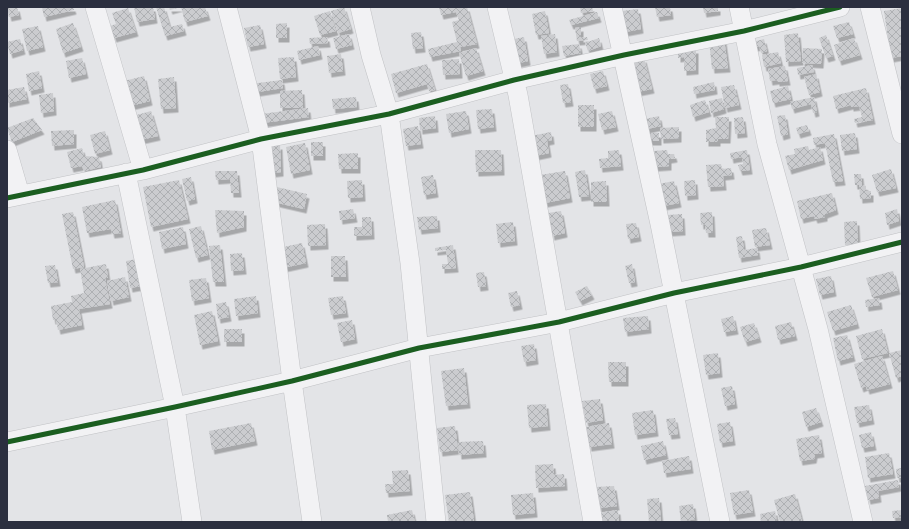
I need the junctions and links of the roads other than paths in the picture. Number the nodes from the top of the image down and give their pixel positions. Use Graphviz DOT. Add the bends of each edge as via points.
graph roads {
  1 [pos="95,7"];
  2 [pos="227,7"];
  3 [pos="360,7"];
  4 [pos="497,7"];
  5 [pos="612,7"];
  6 [pos="739,7"];
  7 [pos="840,7"];
  8 [pos="870,7"];
  9 [pos="744,31"];
  10 [pos="624,55"];
  11 [pos="514,80"];
  12 [pos="389,114"];
  13 [pos="902,134"];
  14 [pos="261,139"];
  15 [pos="7,150"];
  16 [pos="134,172"];
  17 [pos="13,197"];
  18 [pos="902,242"];
  19 [pos="801,267"];
  20 [pos="674,293"];
  21 [pos="558,322"];
  22 [pos="419,348"];
  23 [pos="292,381"];
  24 [pos="175,407"];
  25 [pos="7,442"];
  26 [pos="192,522"];
  27 [pos="312,522"];
  28 [pos="436,522"];
  29 [pos="593,522"];
  30 [pos="720,522"];
  31 [pos="863,522"];
  1 -- 16 [label="street"];
  2 -- 14 [label="street"];
  3 -- 12 [label="street"];
  4 -- 11 [label="street"];
  5 -- 10 [label="street"];
  6 -- 9 [label="street"];
  7 -- 9 [label="street"];
  8 -- 13 [label="street"];
  9 -- 10 [label="street"];
  9 -- 19 [label="street" via="767,144"];
  10 -- 11 [label="street"];
  10 -- 20 [label="street"];
  11 -- 12 [label="street"];
  11 -- 21 [label="street"];
  12 -- 14 [label="street"];
  12 -- 22 [label="street"];
  14 -- 16 [label="street"];
  14 -- 23 [label="street"];
  15 -- 17 [label="street"];
  16 -- 17 [label="street"];
  16 -- 24 [label="street"];
  18 -- 19 [label="street"];
  19 -- 20 [label="street"];
  19 -- 31 [label="street"];
  20 -- 21 [label="street"];
  20 -- 30 [label="street"];
  21 -- 22 [label="street"];
  21 -- 29 [label="street"];
  22 -- 23 [label="street"];
  22 -- 28 [label="street"];
  23 -- 24 [label="street"];
  23 -- 27 [label="street"];
  24 -- 25 [label="street"];
  24 -- 26 [label="street"];
}
